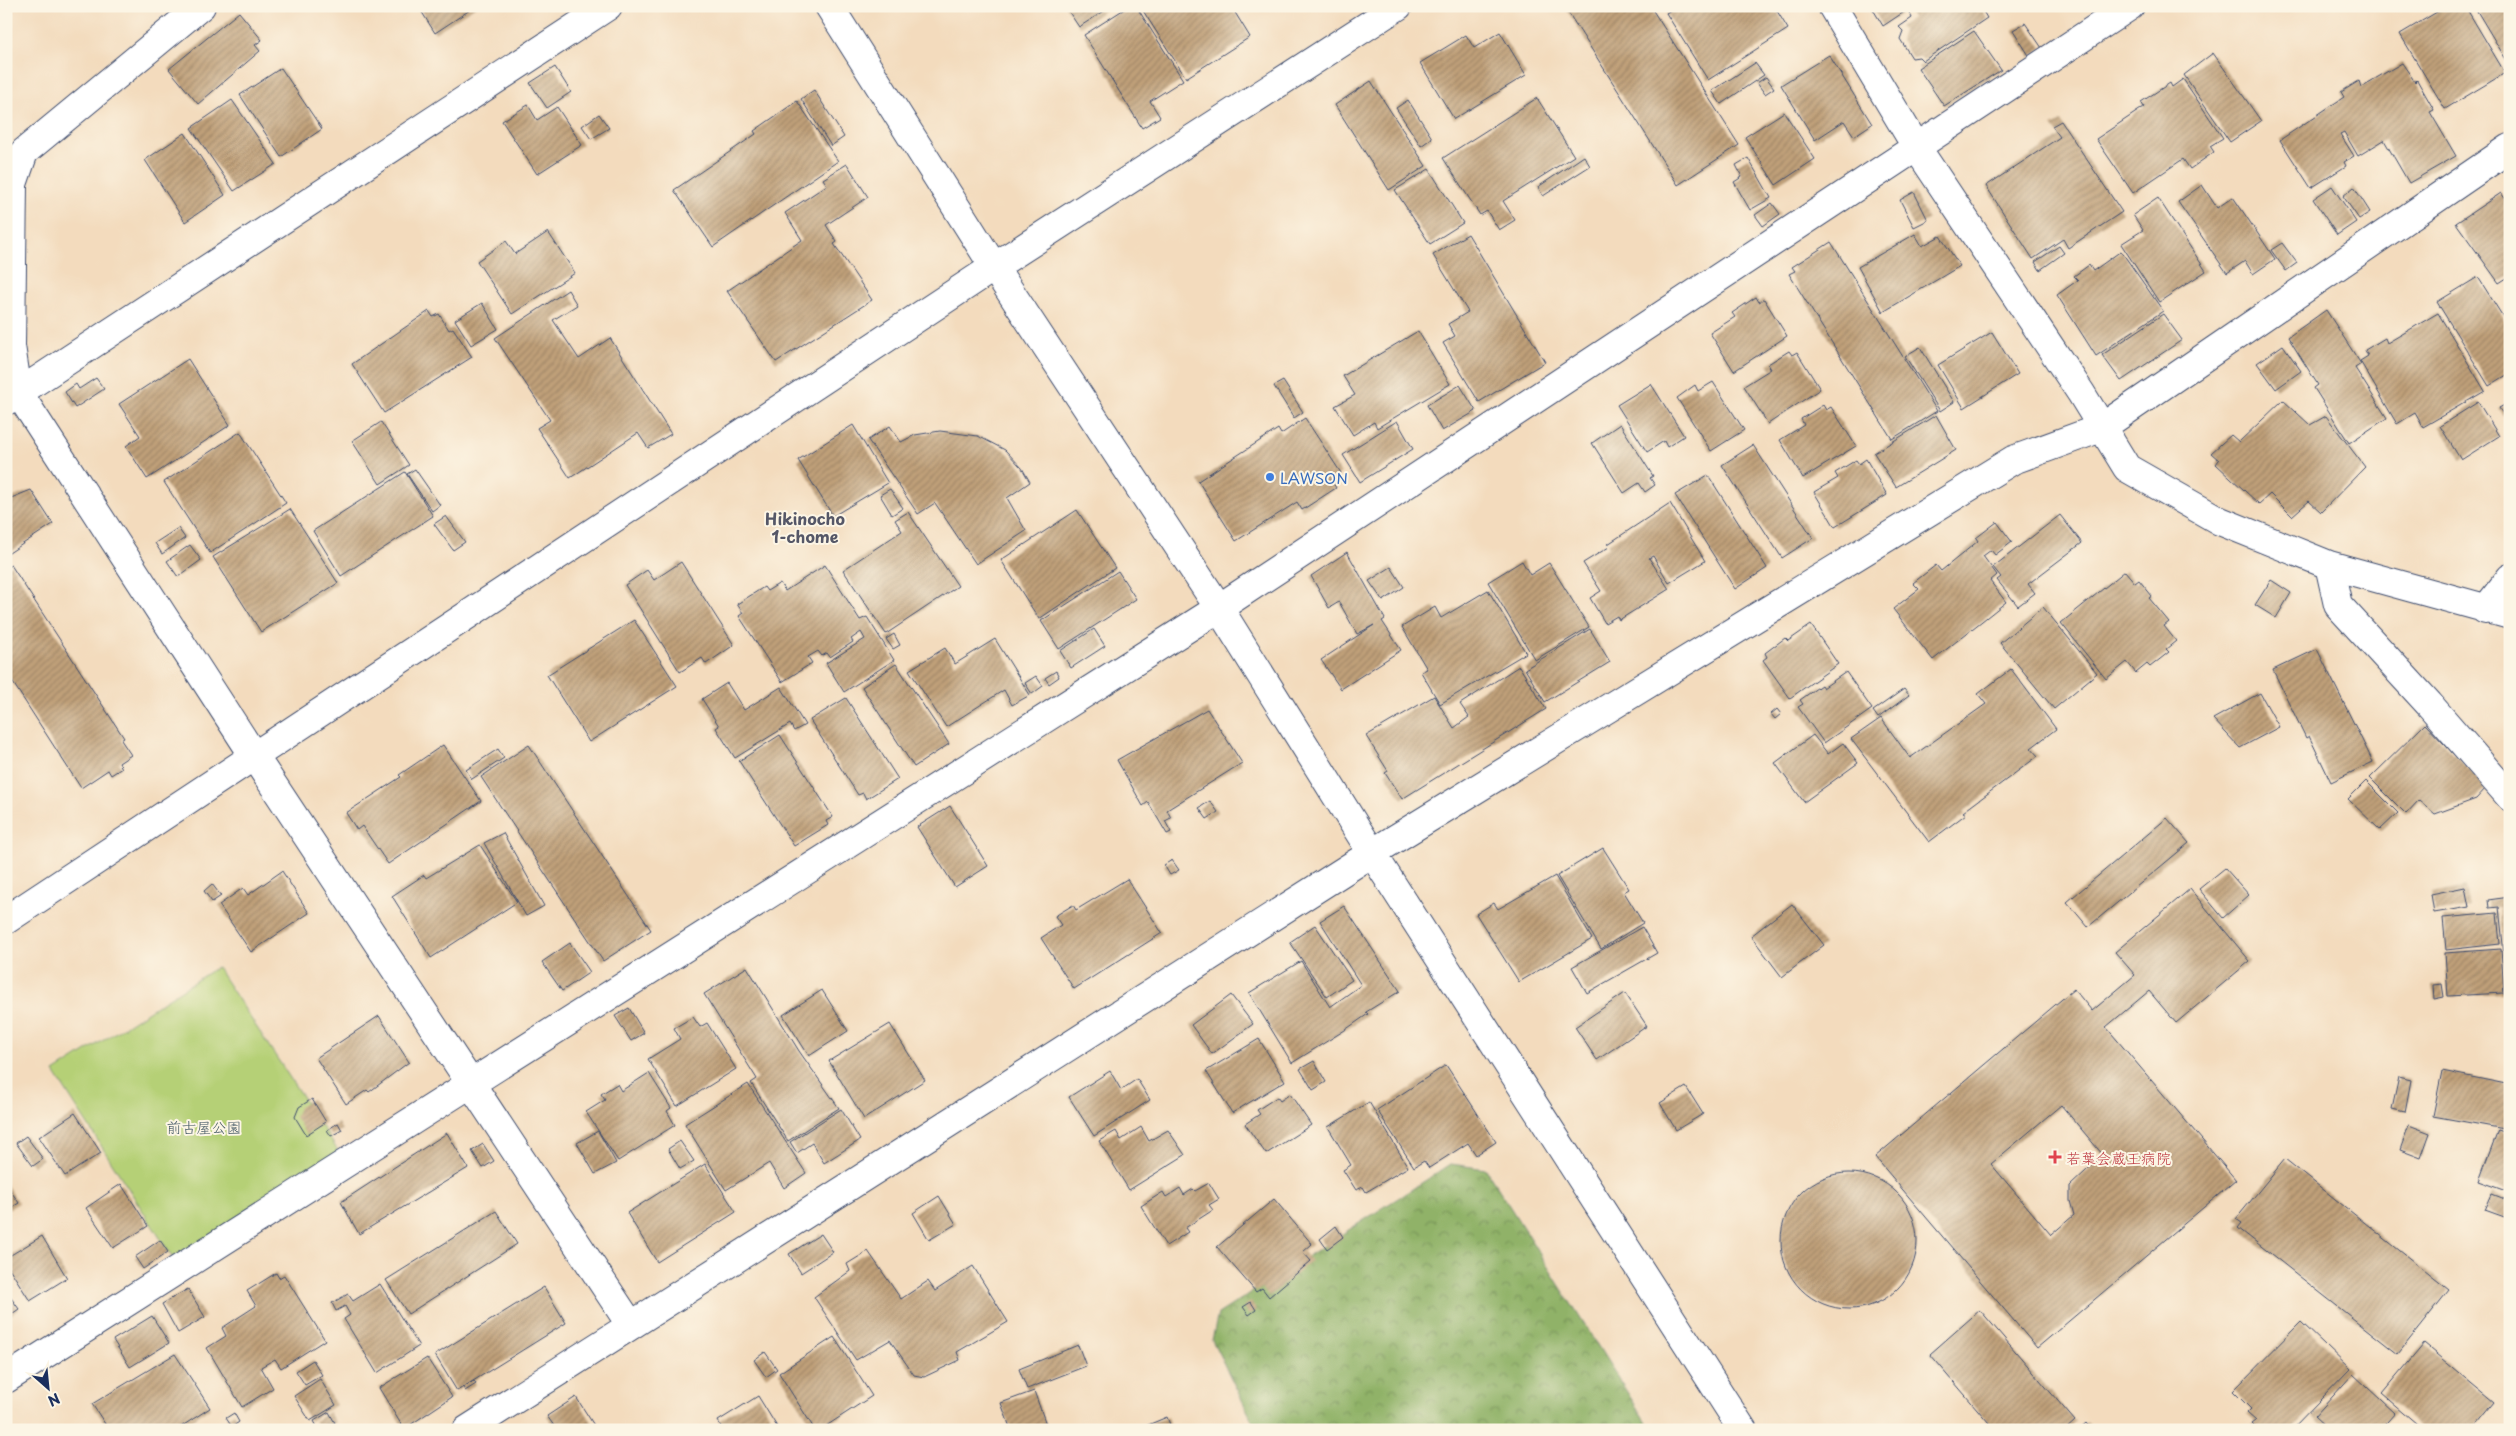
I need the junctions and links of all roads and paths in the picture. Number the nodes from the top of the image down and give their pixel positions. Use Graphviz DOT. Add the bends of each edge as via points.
graph roads {
  1 [pos="200,6"];
  2 [pos="608,6"];
  3 [pos="829,6"];
  4 [pos="1398,6"];
  5 [pos="1832,6"];
  6 [pos="2130,6"];
  7 [pos="1917,148"];
  8 [pos="2510,148"];
  9 [pos="994,267"];
  10 [pos="12,396"];
  11 [pos="2101,428"];
  12 [pos="2329,566"];
  13 [pos="2510,578"];
  14 [pos="1219,608"];
  15 [pos="2498,612"];
  16 [pos="254,756"];
  17 [pos="2510,797"];
  18 [pos="1372,853"];
  19 [pos="6,920"];
  20 [pos="472,1083"];
  21 [pos="630,1324"];
  22 [pos="6,1379"];
  23 [pos="467,1430"];
  24 [pos="1743,1430"];
  1 -- 10 [label="street" via="24,152 12,184"];
  2 -- 10 [label="street"];
  3 -- 9 [label="street"];
  4 -- 9 [label="street"];
  5 -- 7 [label="street"];
  6 -- 7 [label="street"];
  7 -- 11 [label="street" via="2081,393"];
  7 -- 14 [label="street"];
  8 -- 11 [label="street"];
  9 -- 14 [label="street"];
  9 -- 16 [label="street"];
  10 -- 16 [label="street"];
  11 -- 12 [label="street" via="2127,468 2220,521"];
  11 -- 18 [label="street" via="2013,460"];
  12 -- 15 [label="street"];
  12 -- 17 [label="street" via="2338,605"];
  13 -- 15 [label="street"];
  14 -- 18 [label="street"];
  14 -- 20 [label="street"];
  16 -- 19 [label="street"];
  16 -- 20 [label="street"];
  18 -- 21 [label="street"];
  18 -- 24 [label="street"];
  20 -- 21 [label="street"];
  20 -- 22 [label="street"];
  21 -- 23 [label="street"];
}
